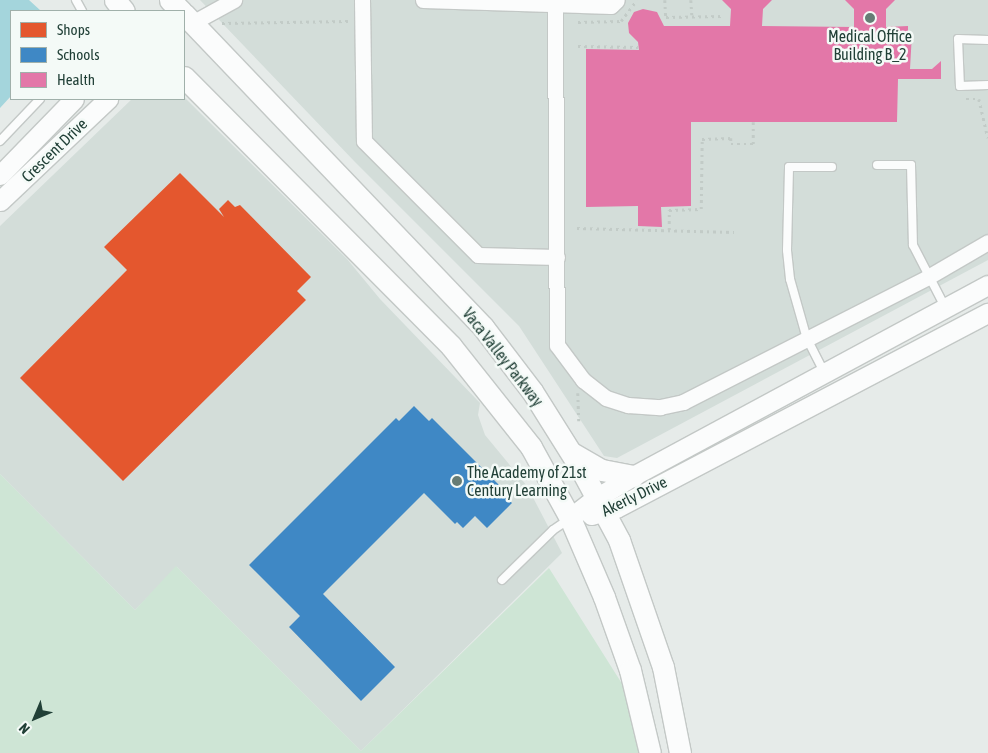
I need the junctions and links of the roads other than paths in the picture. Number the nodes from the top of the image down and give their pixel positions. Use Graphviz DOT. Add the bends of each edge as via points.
graph roads {
  1 [pos="115,0"];
  2 [pos="234,0"];
  3 [pos="362,0"];
  4 [pos="423,0"];
  5 [pos="617,0"];
  6 [pos="555,2"];
  7 [pos="123,10"];
  8 [pos="182,10"];
  9 [pos="185,19"];
  10 [pos="988,40"];
  11 [pos="185,78"];
  12 [pos="988,85"];
  13 [pos="39,100"];
  14 [pos="73,100"];
  15 [pos="107,100"];
  16 [pos="0,141"];
  17 [pos="877,165"];
  18 [pos="832,168"];
  19 [pos="0,175"];
  20 [pos="0,201"];
  21 [pos="988,242"];
  22 [pos="557,257"];
  23 [pos="928,277"];
  24 [pos="988,285"];
  25 [pos="946,309"];
  26 [pos="988,313"];
  27 [pos="807,339"];
  28 [pos="824,372"];
  29 [pos="571,452"];
  30 [pos="634,476"];
  31 [pos="601,505"];
  32 [pos="570,518"];
  33 [pos="502,580"];
  34 [pos="650,753"];
  35 [pos="680,753"];
  1 -- 7 [label="main road"];
  2 -- 8 [label="street"];
  3 -- 22 [label="street" via="364,141 478,255"];
  4 -- 6 [label="street"];
  5 -- 6 [label="street" via="611,6"];
  6 -- 22 [label="street"];
  9 -- 29 [label="main road, Vaca Valley Parkway" via="483,327 532,391"];
  10 -- 12 [label="lane" via="958,39 960,86"];
  11 -- 32 [label="main road, Vaca Valley Parkway" via="451,346 531,447"];
  13 -- 16 [label="lane"];
  14 -- 19 [label="street, Crescent Drive"];
  15 -- 20 [label="street, Crescent Drive"];
  17 -- 23 [label="lane" via="911,165 913,245"];
  18 -- 27 [label="lane" via="789,167 787,250 796,306"];
  21 -- 23 [label="street"];
  22 -- 27 [label="street" via="557,345 583,380 606,398 628,405 660,407 683,402"];
  23 -- 25 [label="lane"];
  23 -- 27 [label="street"];
  24 -- 25 [label="street, Akerly Drive"];
  25 -- 28 [label="street, Akerly Drive"];
  26 -- 31 [label="street, Akerly Drive"];
  27 -- 28 [label="lane"];
  28 -- 30 [label="street, Akerly Drive"];
  29 -- 30 [label="main road" via="602,470"];
  29 -- 31 [label="main road, Vaca Valley Parkway"];
  30 -- 31 [label="street, Akerly Drive"];
  31 -- 32 [label="street, Akerly Drive"];
  31 -- 35 [label="main road, Vaca Valley Parkway" via="636,584 652,631 663,667"];
  32 -- 33 [label="lane" via="553,530"];
  32 -- 34 [label="main road, Vaca Valley Parkway" via="630,670"];
}
